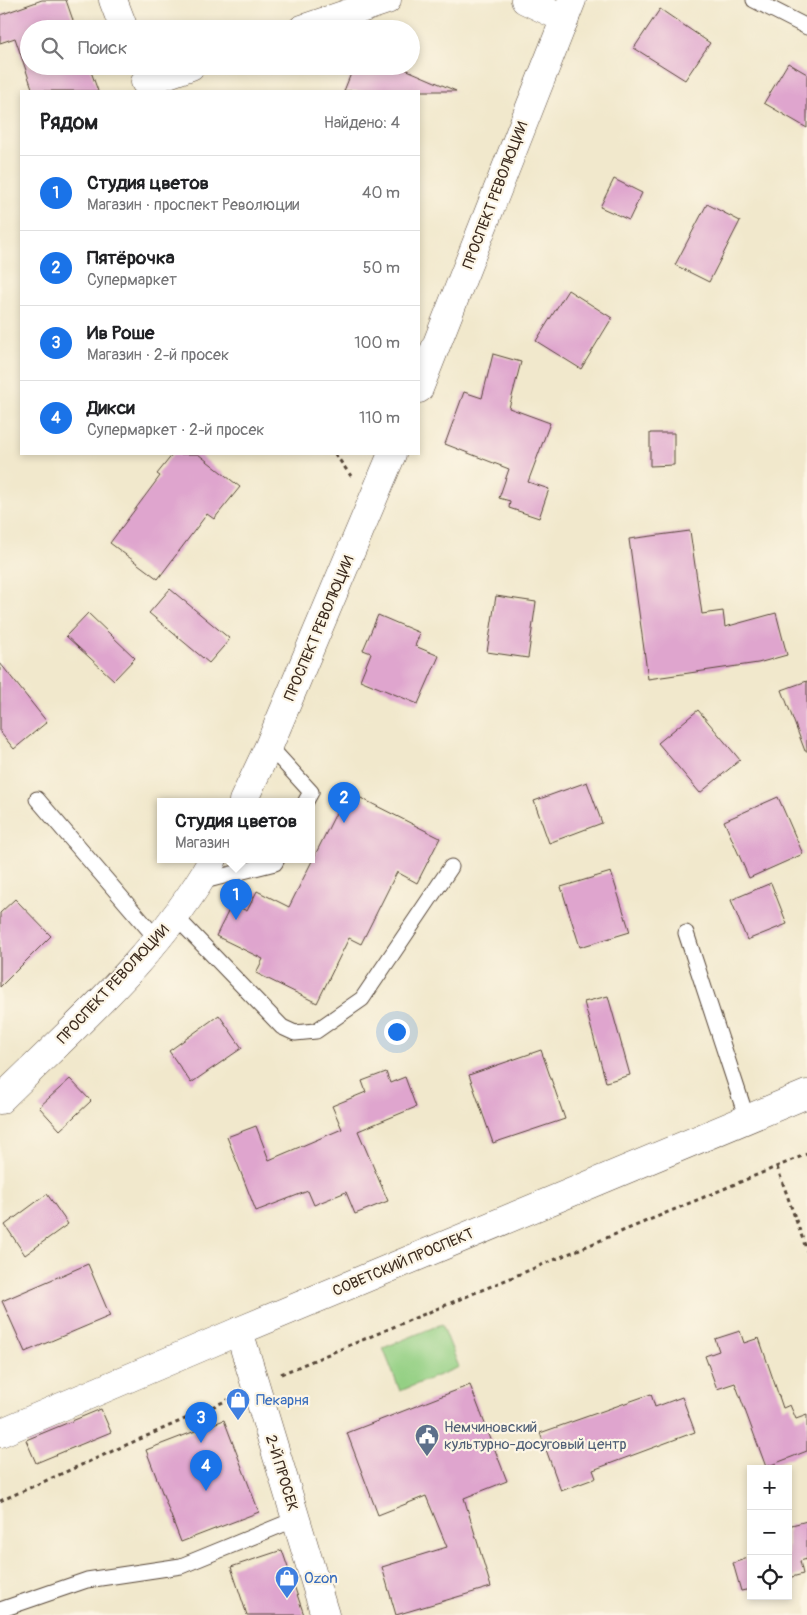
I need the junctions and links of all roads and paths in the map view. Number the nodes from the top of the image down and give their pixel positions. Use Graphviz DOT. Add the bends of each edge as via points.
graph roads {
  1 [pos="113,0"];
  2 [pos="387,0"];
  3 [pos="525,0"];
  4 [pos="754,0"];
  5 [pos="568,9"];
  6 [pos="121,20"];
  7 [pos="328,20"];
  8 [pos="807,28"];
  9 [pos="161,75"];
  10 [pos="144,80"];
  11 [pos="420,386"];
  12 [pos="392,455"];
  13 [pos="269,746"];
  14 [pos="245,798"];
  15 [pos="308,798"];
  16 [pos="37,799"];
  17 [pos="211,863"];
  18 [pos="275,863"];
  19 [pos="451,867"];
  20 [pos="200,882"];
  21 [pos="175,916"];
  22 [pos="686,933"];
  23 [pos="156,940"];
  24 [pos="807,1094"];
  25 [pos="0,1100"];
  26 [pos="747,1119"];
  27 [pos="807,1154"];
  28 [pos="777,1167"];
  29 [pos="807,1251"];
  30 [pos="238,1331"];
  31 [pos="256,1388"];
  32 [pos="0,1433"];
  33 [pos="0,1501"];
  34 [pos="296,1519"];
  35 [pos="0,1610"];
  36 [pos="325,1615"];
  1 -- 6 [label="street"];
  2 -- 7 [label="street"];
  3 -- 5 [label="street"];
  4 -- 8 [label="lane"];
  5 -- 11 [label="street, ПРОСПЕКТ РЕВОЛЮЦИИ"];
  9 -- 10 [label="street"];
  12 -- 13 [label="street, ПРОСПЕКТ РЕВОЛЮЦИИ"];
  13 -- 14 [label="street, ПРОСПЕКТ РЕВОЛЮЦИИ"];
  13 -- 15 [label="lane" via="311,792"];
  16 -- 23 [label="lane"];
  17 -- 20 [label="street, ПРОСПЕКТ РЕВОЛЮЦИИ"];
  18 -- 20 [label="lane"];
  19 -- 21 [label="lane" via="362,1000 316,1031 295,1033 282,1027"];
  20 -- 21 [label="street, ПРОСПЕКТ РЕВОЛЮЦИИ"];
  21 -- 23 [label="street, ПРОСПЕКТ РЕВОЛЮЦИИ"];
  22 -- 26 [label="lane"];
  23 -- 25 [label="street, ПРОСПЕКТ РЕВОЛЮЦИИ" via="115,986"];
  24 -- 26 [label="street, СОВЕТСКИЙ ПРОСПЕКТ"];
  26 -- 30 [label="street, СОВЕТСКИЙ ПРОСПЕКТ"];
  27 -- 28 [label="path"];
  28 -- 29 [label="path"];
  28 -- 31 [label="path" via="291,1369"];
  30 -- 31 [label="street, 2-Й ПРОСЕК"];
  30 -- 32 [label="street, СОВЕТСКИЙ ПРОСПЕКТ"];
  31 -- 33 [label="path"];
  31 -- 34 [label="street, 2-Й ПРОСЕК"];
  34 -- 35 [label="lane" via="181,1566 86,1580"];
  34 -- 36 [label="street, 2-Й ПРОСЕК"];
}
